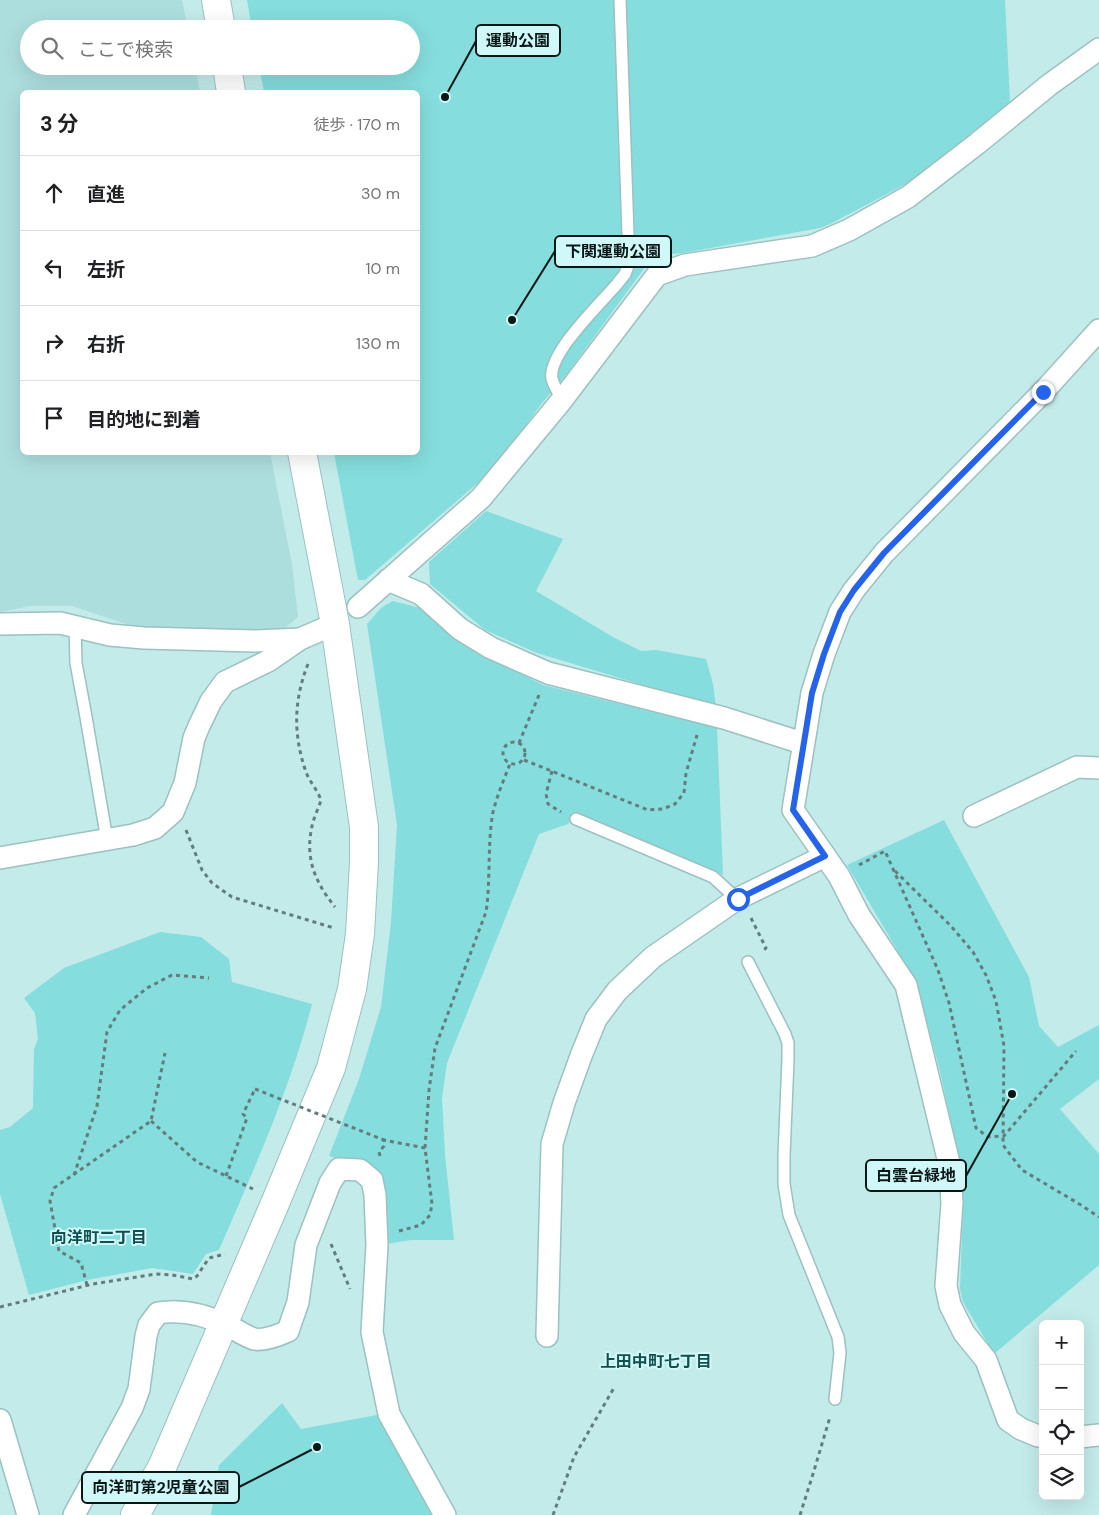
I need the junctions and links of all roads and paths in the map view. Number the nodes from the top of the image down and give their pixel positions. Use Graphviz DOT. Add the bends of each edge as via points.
graph roads {
  1 [pos="216,0"];
  2 [pos="620,0"];
  3 [pos="219,20"];
  4 [pos="1099,49"];
  5 [pos="228,75"];
  6 [pos="231,90"];
  7 [pos="1099,330"];
  8 [pos="562,400"];
  9 [pos="303,455"];
  10 [pos="388,580"];
  11 [pos="358,607"];
  12 [pos="0,624"];
  13 [pos="335,624"];
  14 [pos="75,626"];
  15 [pos="306,647"];
  16 [pos="548,673"];
  17 [pos="697,712"];
  18 [pos="519,743"];
  19 [pos="802,743"];
  20 [pos="524,760"];
  21 [pos="510,764"];
  22 [pos="1099,768"];
  23 [pos="552,771"];
  24 [pos="173,812"];
  25 [pos="560,812"];
  26 [pos="974,816"];
  27 [pos="576,819"];
  28 [pos="107,840"];
  29 [pos="885,852"];
  30 [pos="825,856"];
  31 [pos="0,858"];
  32 [pos="893,869"];
  33 [pos="738,899"];
  34 [pos="335,908"];
  35 [pos="334,928"];
  36 [pos="748,962"];
  37 [pos="209,978"];
  38 [pos="1076,1051"];
  39 [pos="165,1053"];
  40 [pos="151,1121"];
  41 [pos="1004,1136"];
  42 [pos="425,1148"];
  43 [pos="73,1176"];
  44 [pos="226,1176"];
  45 [pos="254,1190"];
  46 [pos="318,1214"];
  47 [pos="1099,1217"];
  48 [pos="393,1232"];
  49 [pos="226,1254"];
  50 [pos="87,1285"];
  51 [pos="353,1296"];
  52 [pos="0,1307"];
  53 [pos="224,1323"];
  54 [pos="547,1336"];
  55 [pos="615,1386"];
  56 [pos="834,1399"];
  57 [pos="0,1420"];
  58 [pos="1099,1435"];
  59 [pos="1039,1436"];
  60 [pos="1084,1437"];
  61 [pos="28,1515"];
  62 [pos="74,1515"];
  63 [pos="135,1515"];
  64 [pos="445,1515"];
  65 [pos="553,1515"];
  66 [pos="800,1515"];
  1 -- 3 [label="street"];
  2 -- 8 [label="lane" via="629,263 621,279 561,347 552,378"];
  4 -- 8 [label="street" via="908,197 849,230 812,246 685,265 657,275"];
  5 -- 6 [label="street"];
  7 -- 19 [label="street" via="1043,392 884,553 854,590 840,612 824,654"];
  8 -- 10 [label="street" via="481,498"];
  9 -- 13 [label="street"];
  10 -- 11 [label="street"];
  10 -- 16 [label="street" via="421,594 460,629 491,648"];
  12 -- 14 [label="street" via="60,623"];
  13 -- 15 [label="street"];
  13 -- 53 [label="street" via="364,827 360,934 352,989 331,1068"];
  14 -- 15 [label="street" via="144,638 255,641"];
  14 -- 28 [label="lane" via="76,663"];
  15 -- 24 [label="street" via="225,682 211,702 194,738 185,783"];
  15 -- 34 [label="path" via="296,712 298,742 305,771 321,800 313,822 310,859 317,882"];
  16 -- 17 [label="street"];
  16 -- 18 [label="path"];
  17 -- 19 [label="street"];
  17 -- 23 [label="path" via="697,734 684,792 675,804 663,809 648,810"];
  18 -- 20 [label="path" via="526,750"];
  18 -- 21 [label="path" via="504,747 504,759"];
  19 -- 30 [label="street" via="793,810"];
  20 -- 21 [label="path" via="518,765"];
  20 -- 23 [label="path"];
  21 -- 42 [label="path" via="494,811 486,912 435,1048"];
  22 -- 26 [label="street" via="1077,767"];
  23 -- 25 [label="path" via="546,794 548,804"];
  24 -- 28 [label="street" via="155,828"];
  24 -- 35 [label="path" via="184,822 202,870 212,883 232,897"];
  27 -- 33 [label="lane" via="714,877"];
  28 -- 31 [label="street"];
  29 -- 32 [label="path"];
  30 -- 33 [label="street"];
  30 -- 59 [label="street" via="859,915 906,985 950,1167 952,1203 946,1286 950,1305 964,1333 986,1360 1008,1420"];
  32 -- 41 [label="path" via="938,970 949,1003 976,1128 988,1137"];
  32 -- 41 [label="path" via="951,926 973,952 986,975 996,1001 1004,1046"];
  33 -- 36 [label="path" via="766,948"];
  33 -- 54 [label="street" via="654,956 617,991 596,1019 552,1144"];
  36 -- 56 [label="lane" via="788,1043 784,1184 789,1214 838,1337 840,1353"];
  37 -- 43 [label="path" via="172,975 147,988 120,1010 107,1032 97,1106"];
  38 -- 41 [label="path"];
  39 -- 40 [label="path"];
  40 -- 43 [label="path"];
  40 -- 44 [label="path" via="197,1162"];
  41 -- 47 [label="path" via="1003,1145 1022,1170"];
  42 -- 44 [label="path, bridge" via="384,1140 255,1089 242,1114 248,1118"];
  42 -- 48 [label="path" via="432,1204 430,1215 421,1225"];
  43 -- 50 [label="path" via="54,1188 50,1201 59,1250 81,1263"];
  44 -- 45 [label="path"];
  46 -- 51 [label="path"];
  46 -- 53 [label="street" via="306,1246 298,1302 288,1331 255,1339"];
  46 -- 64 [label="street" via="338,1169 360,1170 372,1180 377,1245 372,1332 389,1414"];
  49 -- 50 [label="path" via="209,1258 193,1278 156,1274"];
  50 -- 52 [label="path"];
  53 -- 62 [label="street" via="191,1313 158,1313 149,1325 139,1389 132,1408"];
  53 -- 63 [label="street" via="163,1464"];
  55 -- 65 [label="path" via="574,1457"];
  56 -- 66 [label="path"];
  57 -- 61 [label="street"];
  58 -- 60 [label="street"];
}
